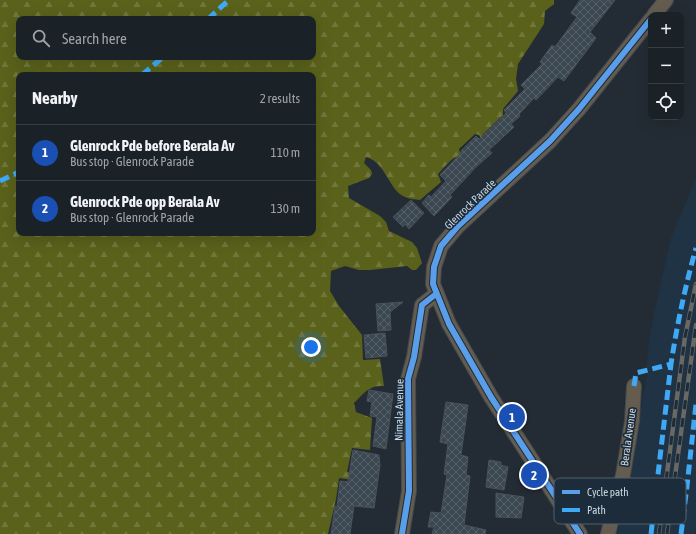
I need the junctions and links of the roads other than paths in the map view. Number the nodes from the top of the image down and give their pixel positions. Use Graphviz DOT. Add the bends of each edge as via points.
graph roads {
  1 [pos="666,0"];
  2 [pos="656,12"];
  3 [pos="648,23"];
  4 [pos="436,294"];
  5 [pos="634,386"];
  6 [pos="622,478"];
  7 [pos="554,494"];
  8 [pos="574,524"];
  9 [pos="611,524"];
  10 [pos="402,534"];
  11 [pos="580,534"];
  12 [pos="608,534"];
  1 -- 2 [label="street"];
  3 -- 4 [label="street, Glenrock Parade" via="555,136 458,226 442,246 434,267 432,284"];
  4 -- 7 [label="street, Glenrock Parade" via="449,324 491,397"];
  4 -- 10 [label="street, Nimala Avenue" via="422,305 408,379 409,491"];
  5 -- 6 [label="street, Berala Avenue" via="632,422"];
  8 -- 11 [label="street, Glenrock Parade"];
  9 -- 12 [label="street, Berala Avenue"];
}
